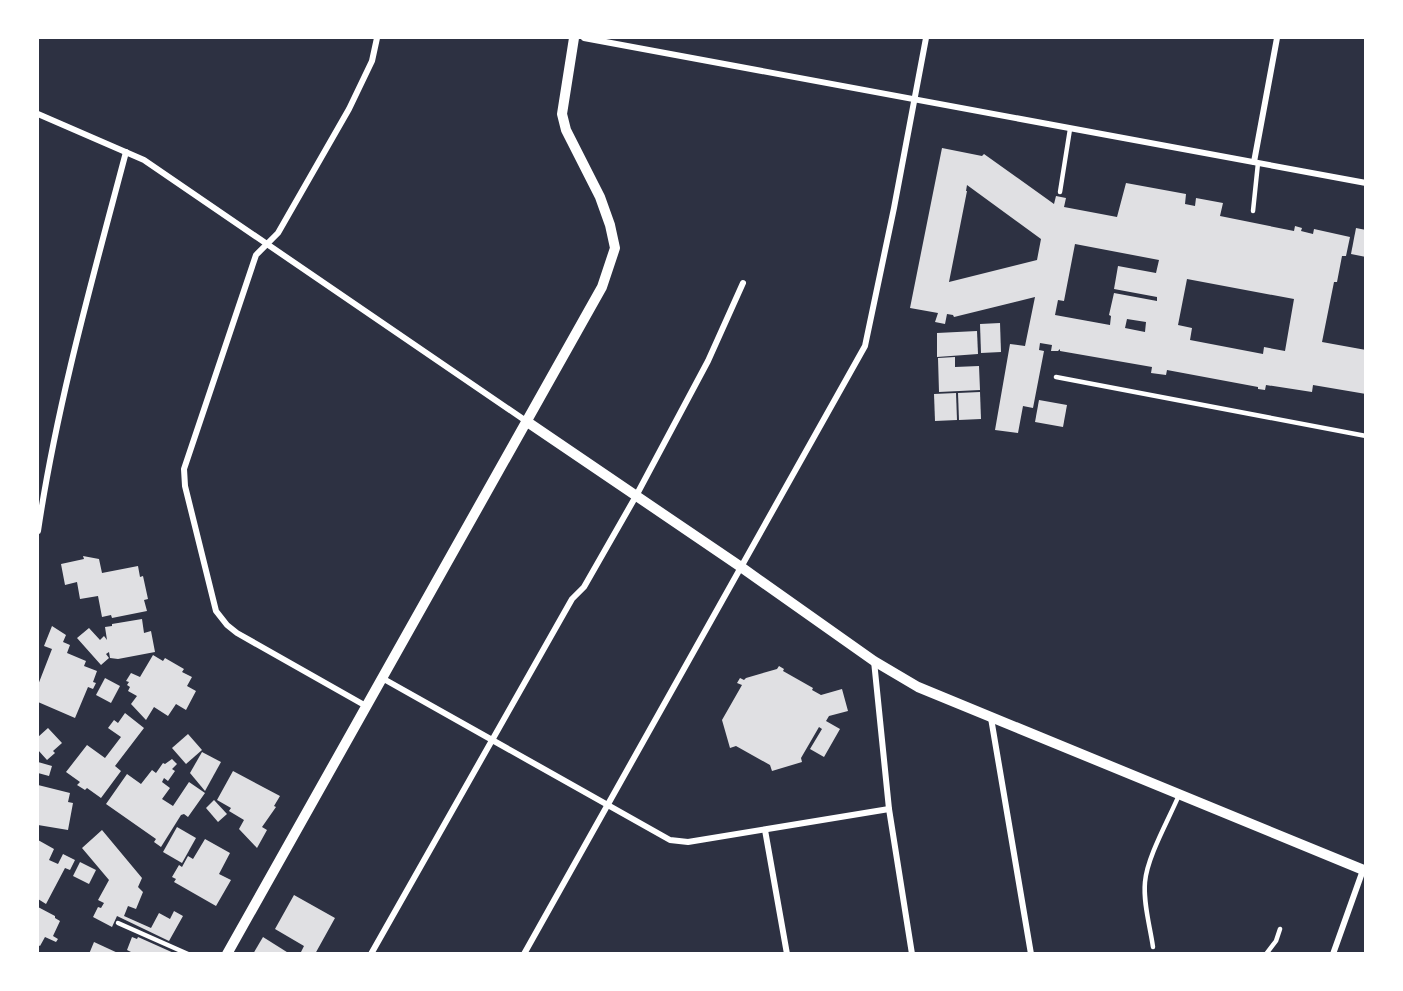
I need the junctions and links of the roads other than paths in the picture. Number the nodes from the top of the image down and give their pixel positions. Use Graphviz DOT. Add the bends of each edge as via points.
graph roads {
  1 [pos="377,38"];
  2 [pos="574,38"];
  3 [pos="584,38"];
  4 [pos="926,38"];
  5 [pos="1277,38"];
  6 [pos="914,100"];
  7 [pos="38,114"];
  8 [pos="1070,129"];
  9 [pos="126,152"];
  10 [pos="1256,162"];
  11 [pos="1365,183"];
  12 [pos="1060,192"];
  13 [pos="1253,211"];
  14 [pos="267,244"];
  15 [pos="743,283"];
  16 [pos="1056,377"];
  17 [pos="526,421"];
  18 [pos="1365,435"];
  19 [pos="636,496"];
  20 [pos="38,531"];
  21 [pos="741,567"];
  22 [pos="874,661"];
  23 [pos="382,678"];
  24 [pos="366,706"];
  25 [pos="991,718"];
  26 [pos="492,740"];
  27 [pos="1180,795"];
  28 [pos="608,804"];
  29 [pos="889,809"];
  30 [pos="765,830"];
  31 [pos="1364,870"];
  32 [pos="118,923"];
  33 [pos="1280,929"];
  34 [pos="1153,947"];
  35 [pos="188,954"];
  36 [pos="227,954"];
  37 [pos="371,954"];
  38 [pos="524,954"];
  39 [pos="787,954"];
  40 [pos="912,954"];
  41 [pos="1031,954"];
  42 [pos="1266,954"];
  43 [pos="1333,954"];
  1 -- 14 [label="street" via="372,61 349,109 278,233"];
  2 -- 17 [label="street" via="561,114 600,197 615,248 602,287"];
  3 -- 6 [label="street"];
  4 -- 6 [label="street"];
  5 -- 10 [label="street"];
  6 -- 8 [label="street"];
  6 -- 21 [label="street" via="865,346"];
  7 -- 9 [label="street"];
  8 -- 10 [label="street"];
  8 -- 12 [label="lane"];
  9 -- 14 [label="street" via="144,160"];
  9 -- 20 [label="street" via="47,467"];
  10 -- 11 [label="street"];
  10 -- 13 [label="lane"];
  14 -- 17 [label="street"];
  14 -- 24 [label="street" via="256,255 184,469 185,486 221,618 237,633"];
  15 -- 19 [label="street" via="708,361"];
  16 -- 18 [label="lane"];
  17 -- 19 [label="street"];
  17 -- 23 [label="street"];
  19 -- 21 [label="street"];
  19 -- 26 [label="street"];
  21 -- 22 [label="street"];
  21 -- 28 [label="street"];
  22 -- 25 [label="street" via="918,687"];
  22 -- 29 [label="street"];
  23 -- 24 [label="street"];
  23 -- 26 [label="street"];
  24 -- 36 [label="street"];
  25 -- 27 [label="street"];
  25 -- 41 [label="street"];
  26 -- 28 [label="street"];
  26 -- 37 [label="street"];
  27 -- 31 [label="street"];
  27 -- 34 [label="lane" via="1145,881"];
  28 -- 30 [label="street" via="678,842"];
  28 -- 38 [label="street"];
  29 -- 30 [label="street"];
  29 -- 40 [label="street"];
  30 -- 39 [label="street"];
  31 -- 43 [label="street"];
  32 -- 35 [label="lane"];
  33 -- 42 [label="lane"];
}
